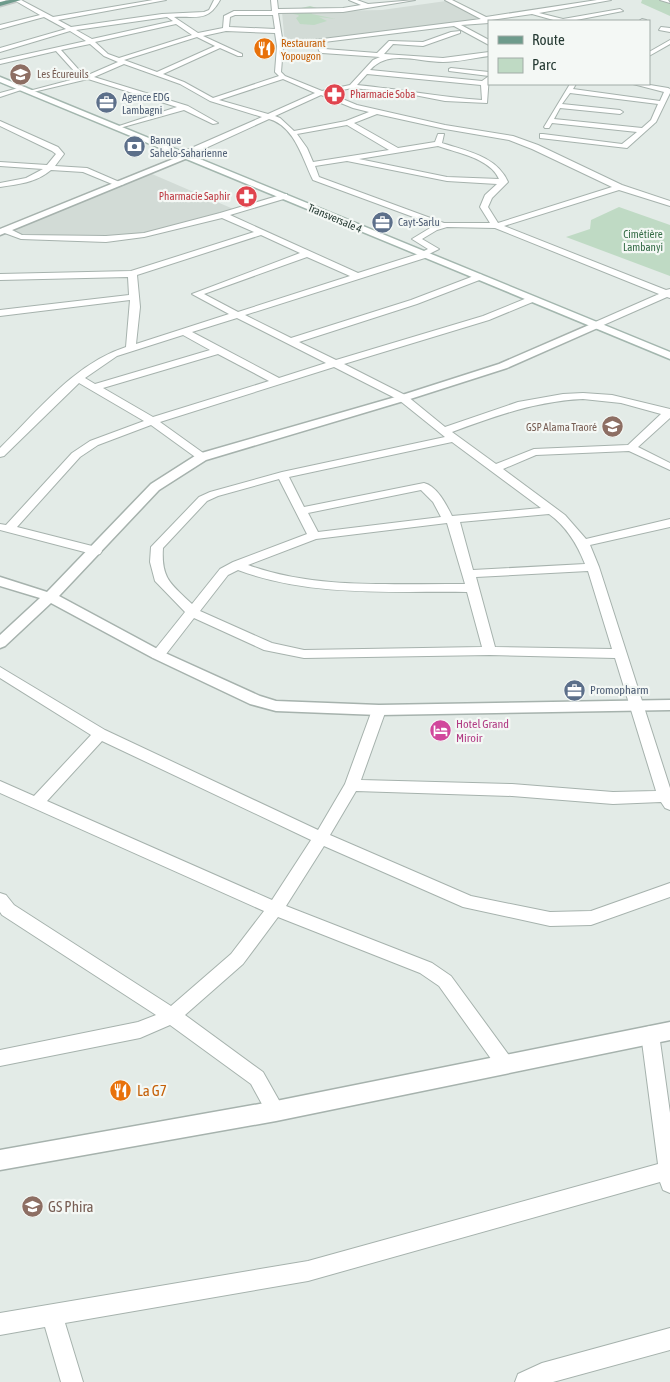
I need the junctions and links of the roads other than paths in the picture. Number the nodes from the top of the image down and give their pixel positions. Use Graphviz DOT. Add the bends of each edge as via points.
graph roads {
  1 [pos="17,0"];
  2 [pos="217,0"];
  3 [pos="274,0"];
  4 [pos="352,0"];
  5 [pos="412,0"];
  6 [pos="449,0"];
  7 [pos="608,0"];
  8 [pos="1,1"];
  9 [pos="161,5"];
  10 [pos="367,6"];
  11 [pos="620,11"];
  12 [pos="275,12"];
  13 [pos="531,12"];
  14 [pos="49,17"];
  15 [pos="488,20"];
  16 [pos="559,20"];
  17 [pos="568,20"];
  18 [pos="177,22"];
  19 [pos="456,25"];
  20 [pos="0,26"];
  21 [pos="72,28"];
  22 [pos="226,29"];
  23 [pos="661,29"];
  24 [pos="670,30"];
  25 [pos="279,31"];
  26 [pos="466,31"];
  27 [pos="197,35"];
  28 [pos="321,41"];
  29 [pos="91,42"];
  30 [pos="488,42"];
  31 [pos="670,42"];
  32 [pos="219,46"];
  33 [pos="280,46"];
  34 [pos="57,49"];
  35 [pos="650,49"];
  36 [pos="0,50"];
  37 [pos="656,51"];
  38 [pos="666,53"];
  39 [pos="380,54"];
  40 [pos="488,54"];
  41 [pos="650,54"];
  42 [pos="240,55"];
  43 [pos="394,55"];
  44 [pos="2,60"];
  45 [pos="443,60"];
  46 [pos="120,61"];
  47 [pos="451,70"];
  48 [pos="366,72"];
  49 [pos="156,74"];
  50 [pos="488,74"];
  51 [pos="88,76"];
  52 [pos="283,77"];
  53 [pos="0,79"];
  54 [pos="443,79"];
  55 [pos="487,81"];
  56 [pos="573,85"];
  57 [pos="641,85"];
  58 [pos="352,86"];
  59 [pos="28,90"];
  60 [pos="669,91"];
  61 [pos="569,92"];
  62 [pos="320,93"];
  63 [pos="0,95"];
  64 [pos="212,100"];
  65 [pos="203,102"];
  66 [pos="663,103"];
  67 [pos="194,105"];
  68 [pos="558,106"];
  69 [pos="186,108"];
  70 [pos="376,112"];
  71 [pos="620,112"];
  72 [pos="270,116"];
  73 [pos="550,121"];
  74 [pos="0,123"];
  75 [pos="214,123"];
  76 [pos="348,123"];
  77 [pos="445,127"];
  78 [pos="118,128"];
  79 [pos="643,130"];
  80 [pos="292,133"];
  81 [pos="544,136"];
  82 [pos="438,144"];
  83 [pos="535,147"];
  84 [pos="397,151"];
  85 [pos="185,156"];
  86 [pos="347,159"];
  87 [pos="0,164"];
  88 [pos="309,165"];
  89 [pos="50,168"];
  90 [pos="504,182"];
  91 [pos="0,184"];
  92 [pos="120,184"];
  93 [pos="619,187"];
  94 [pos="284,196"];
  95 [pos="670,204"];
  96 [pos="223,215"];
  97 [pos="442,226"];
  98 [pos="496,226"];
  99 [pos="3,231"];
  100 [pos="260,233"];
  101 [pos="306,254"];
  102 [pos="423,255"];
  103 [pos="132,274"];
  104 [pos="359,277"];
  105 [pos="479,277"];
  106 [pos="0,278"];
  107 [pos="669,294"];
  108 [pos="134,297"];
  109 [pos="532,299"];
  110 [pos="0,313"];
  111 [pos="236,314"];
  112 [pos="596,325"];
  113 [pos="184,332"];
  114 [pos="292,341"];
  115 [pos="131,349"];
  116 [pos="219,350"];
  117 [pos="670,356"];
  118 [pos="335,365"];
  119 [pos="78,378"];
  120 [pos="279,382"];
  121 [pos="96,387"];
  122 [pos="403,398"];
  123 [pos="669,413"];
  124 [pos="152,421"];
  125 [pos="449,434"];
  126 [pos="631,448"];
  127 [pos="0,454"];
  128 [pos="202,457"];
  129 [pos="670,467"];
  130 [pos="495,468"];
  131 [pos="282,475"];
  132 [pos="552,510"];
  133 [pos="301,511"];
  134 [pos="450,520"];
  135 [pos="670,523"];
  136 [pos="4,528"];
  137 [pos="314,536"];
  138 [pos="582,542"];
  139 [pos="96,551"];
  140 [pos="237,564"];
  141 [pos="593,567"];
  142 [pos="468,574"];
  143 [pos="0,581"];
  144 [pos="473,588"];
  145 [pos="50,597"];
  146 [pos="193,613"];
  147 [pos="0,643"];
  148 [pos="490,651"];
  149 [pos="620,654"];
  150 [pos="158,655"];
  151 [pos="0,672"];
  152 [pos="670,705"];
  153 [pos="636,706"];
  154 [pos="379,710"];
  155 [pos="100,734"];
  156 [pos="352,785"];
  157 [pos="1,789"];
  158 [pos="667,800"];
  159 [pos="34,804"];
  160 [pos="321,838"];
  161 [pos="670,890"];
  162 [pos="275,909"];
  163 [pos="3,910"];
  164 [pos="172,1016"];
  165 [pos="670,1031"];
  166 [pos="650,1034"];
  167 [pos="0,1058"];
  168 [pos="505,1064"];
  169 [pos="276,1110"];
  170 [pos="0,1160"];
  171 [pos="669,1174"];
  172 [pos="52,1314"];
  173 [pos="0,1324"];
  174 [pos="670,1339"];
  175 [pos="72,1382"];
  176 [pos="526,1382"];
  1 -- 8 [label="main road"];
  1 -- 14 [label="street"];
  2 -- 9 [label="street" via="209,13"];
  3 -- 12 [label="street"];
  4 -- 10 [label="street"];
  5 -- 10 [label="street"];
  6 -- 15 [label="street"];
  7 -- 13 [label="street"];
  9 -- 14 [label="street"];
  9 -- 18 [label="street"];
  9 -- 21 [label="street"];
  10 -- 12 [label="street"];
  11 -- 17 [label="street"];
  12 -- 22 [label="street" via="234,13 227,16"];
  12 -- 25 [label="street"];
  13 -- 15 [label="street"];
  13 -- 16 [label="street"];
  14 -- 20 [label="street"];
  14 -- 21 [label="street"];
  15 -- 19 [label="street"];
  18 -- 27 [label="street"];
  18 -- 29 [label="street"];
  19 -- 26 [label="street"];
  19 -- 28 [label="street"];
  21 -- 29 [label="street"];
  21 -- 36 [label="street"];
  22 -- 25 [label="street"];
  22 -- 27 [label="street"];
  23 -- 24 [label="street"];
  25 -- 33 [label="street"];
  26 -- 30 [label="street"];
  26 -- 39 [label="street" via="423,44 390,42"];
  27 -- 32 [label="street"];
  27 -- 46 [label="street"];
  28 -- 33 [label="street"];
  28 -- 39 [label="street" via="322,51"];
  29 -- 34 [label="street"];
  29 -- 46 [label="street" via="106,55"];
  31 -- 37 [label="street"];
  32 -- 42 [label="street"];
  32 -- 49 [label="street"];
  33 -- 52 [label="street" via="278,72"];
  34 -- 44 [label="street"];
  34 -- 51 [label="street" via="77,71"];
  35 -- 37 [label="street"];
  37 -- 38 [label="street"];
  37 -- 41 [label="street"];
  39 -- 43 [label="street"];
  40 -- 45 [label="street"];
  43 -- 45 [label="street"];
  43 -- 48 [label="street" via="375,61"];
  45 -- 47 [label="street"];
  46 -- 49 [label="street"];
  46 -- 51 [label="street"];
  47 -- 50 [label="street"];
  47 -- 54 [label="street"];
  48 -- 54 [label="street"];
  48 -- 58 [label="street"];
  49 -- 64 [label="street" via="182,83"];
  51 -- 59 [label="street"];
  51 -- 69 [label="street"];
  52 -- 62 [label="street"];
  52 -- 64 [label="street"];
  53 -- 59 [label="street, Transversale 4"];
  54 -- 55 [label="street"];
  55 -- 58 [label="street" via="485,102 445,100 404,91"];
  56 -- 61 [label="street"];
  57 -- 60 [label="street"];
  58 -- 62 [label="street"];
  59 -- 63 [label="street"];
  59 -- 78 [label="street, Transversale 4"];
  60 -- 66 [label="street"];
  61 -- 66 [label="street"];
  61 -- 68 [label="street"];
  62 -- 70 [label="street"];
  62 -- 72 [label="street"];
  64 -- 65 [label="street"];
  64 -- 72 [label="street"];
  66 -- 79 [label="street" via="654,121"];
  67 -- 69 [label="street"];
  68 -- 71 [label="street"];
  68 -- 73 [label="street"];
  69 -- 75 [label="street"];
  69 -- 78 [label="street"];
  70 -- 76 [label="street"];
  70 -- 77 [label="street"];
  72 -- 80 [label="street" via="278,119"];
  72 -- 85 [label="street"];
  73 -- 79 [label="street"];
  73 -- 81 [label="street"];
  74 -- 89 [label="street" via="55,149 60,154"];
  76 -- 80 [label="street"];
  76 -- 84 [label="street"];
  77 -- 82 [label="street"];
  77 -- 83 [label="street" via="510,138"];
  78 -- 85 [label="street, Transversale 4"];
  79 -- 81 [label="street" via="624,146"];
  80 -- 88 [label="street" via="303,148"];
  81 -- 83 [label="street"];
  82 -- 84 [label="street"];
  82 -- 90 [label="street" via="490,164 499,170"];
  83 -- 93 [label="street"];
  84 -- 86 [label="street"];
  85 -- 92 [label="street"];
  85 -- 94 [label="street, Transversale 4"];
  86 -- 88 [label="street"];
  86 -- 90 [label="street" via="447,180"];
  87 -- 89 [label="street"];
  88 -- 97 [label="street" via="316,178"];
  89 -- 91 [label="street" via="33,180"];
  89 -- 92 [label="street" via="84,170"];
  90 -- 98 [label="street" via="488,197 484,208"];
  92 -- 99 [label="street"];
  93 -- 95 [label="street"];
  93 -- 98 [label="street"];
  94 -- 96 [label="street"];
  94 -- 102 [label="street, Transversale 4"];
  96 -- 99 [label="street" via="144,235 106,239 21,237"];
  96 -- 100 [label="street"];
  97 -- 98 [label="street"];
  97 -- 102 [label="street" via="416,238 435,249"];
  98 -- 107 [label="street"];
  100 -- 101 [label="street"];
  100 -- 103 [label="street"];
  101 -- 104 [label="street"];
  101 -- 111 [label="street" via="196,294"];
  102 -- 104 [label="street"];
  102 -- 105 [label="street, Transversale 4"];
  103 -- 106 [label="street"];
  103 -- 108 [label="street"];
  104 -- 111 [label="street"];
  105 -- 109 [label="street, Transversale 4"];
  105 -- 114 [label="street" via="414,302"];
  107 -- 112 [label="street"];
  108 -- 110 [label="street"];
  108 -- 115 [label="street"];
  109 -- 112 [label="street, Transversale 4"];
  109 -- 118 [label="street" via="486,318"];
  111 -- 113 [label="street"];
  111 -- 114 [label="street"];
  112 -- 117 [label="street, Transversale 4"];
  112 -- 122 [label="street" via="503,366"];
  113 -- 115 [label="street"];
  113 -- 116 [label="street"];
  114 -- 118 [label="street"];
  115 -- 119 [label="street" via="114,354"];
  116 -- 120 [label="street"];
  116 -- 121 [label="street"];
  118 -- 120 [label="street"];
  118 -- 122 [label="street"];
  119 -- 121 [label="street"];
  119 -- 127 [label="street"];
  120 -- 124 [label="street"];
  121 -- 124 [label="street"];
  122 -- 125 [label="street"];
  122 -- 128 [label="street"];
  123 -- 125 [label="street" via="603,397 548,398 504,410"];
  123 -- 126 [label="street"];
  124 -- 128 [label="street"];
  124 -- 136 [label="street" via="94,443 76,455"];
  125 -- 130 [label="street"];
  125 -- 131 [label="street"];
  126 -- 129 [label="street"];
  126 -- 130 [label="street" via="534,452"];
  128 -- 139 [label="street" via="156,487"];
  130 -- 132 [label="street"];
  131 -- 133 [label="street"];
  131 -- 146 [label="street" via="203,499 157,547 156,562 161,580"];
  132 -- 134 [label="street"];
  132 -- 138 [label="street"];
  133 -- 134 [label="street" via="424,486"];
  133 -- 137 [label="street"];
  134 -- 137 [label="street"];
  134 -- 142 [label="street"];
  135 -- 138 [label="street"];
  136 -- 139 [label="street"];
  137 -- 140 [label="street"];
  138 -- 141 [label="street"];
  139 -- 145 [label="street"];
  140 -- 144 [label="street" via="269,576 326,586"];
  140 -- 146 [label="street" via="224,572"];
  141 -- 142 [label="street"];
  141 -- 149 [label="street"];
  142 -- 144 [label="street"];
  143 -- 145 [label="street"];
  144 -- 148 [label="street"];
  145 -- 147 [label="street"];
  145 -- 150 [label="street"];
  146 -- 148 [label="street" via="269,648 304,654"];
  146 -- 150 [label="street"];
  148 -- 149 [label="street"];
  149 -- 153 [label="street"];
  150 -- 154 [label="street" via="255,700 276,706"];
  151 -- 155 [label="street"];
  152 -- 153 [label="street"];
  153 -- 154 [label="street"];
  153 -- 158 [label="street"];
  154 -- 156 [label="street"];
  155 -- 159 [label="street"];
  155 -- 160 [label="street"];
  156 -- 158 [label="street" via="512,790"];
  156 -- 160 [label="street"];
  157 -- 159 [label="street"];
  159 -- 162 [label="street"];
  160 -- 161 [label="street" via="469,902 550,919 592,918"];
  160 -- 162 [label="street"];
  162 -- 164 [label="street" via="237,959"];
  162 -- 168 [label="street" via="426,968 445,981"];
  163 -- 164 [label="street"];
  164 -- 167 [label="street" via="140,1030"];
  164 -- 169 [label="street" via="257,1078"];
  165 -- 166 [label="street"];
  166 -- 168 [label="street"];
  166 -- 171 [label="street"];
  168 -- 169 [label="street"];
  169 -- 170 [label="street"];
  171 -- 172 [label="street" via="308,1271"];
  172 -- 173 [label="street"];
  172 -- 175 [label="street"];
  174 -- 176 [label="street" via="542,1374"];
}
